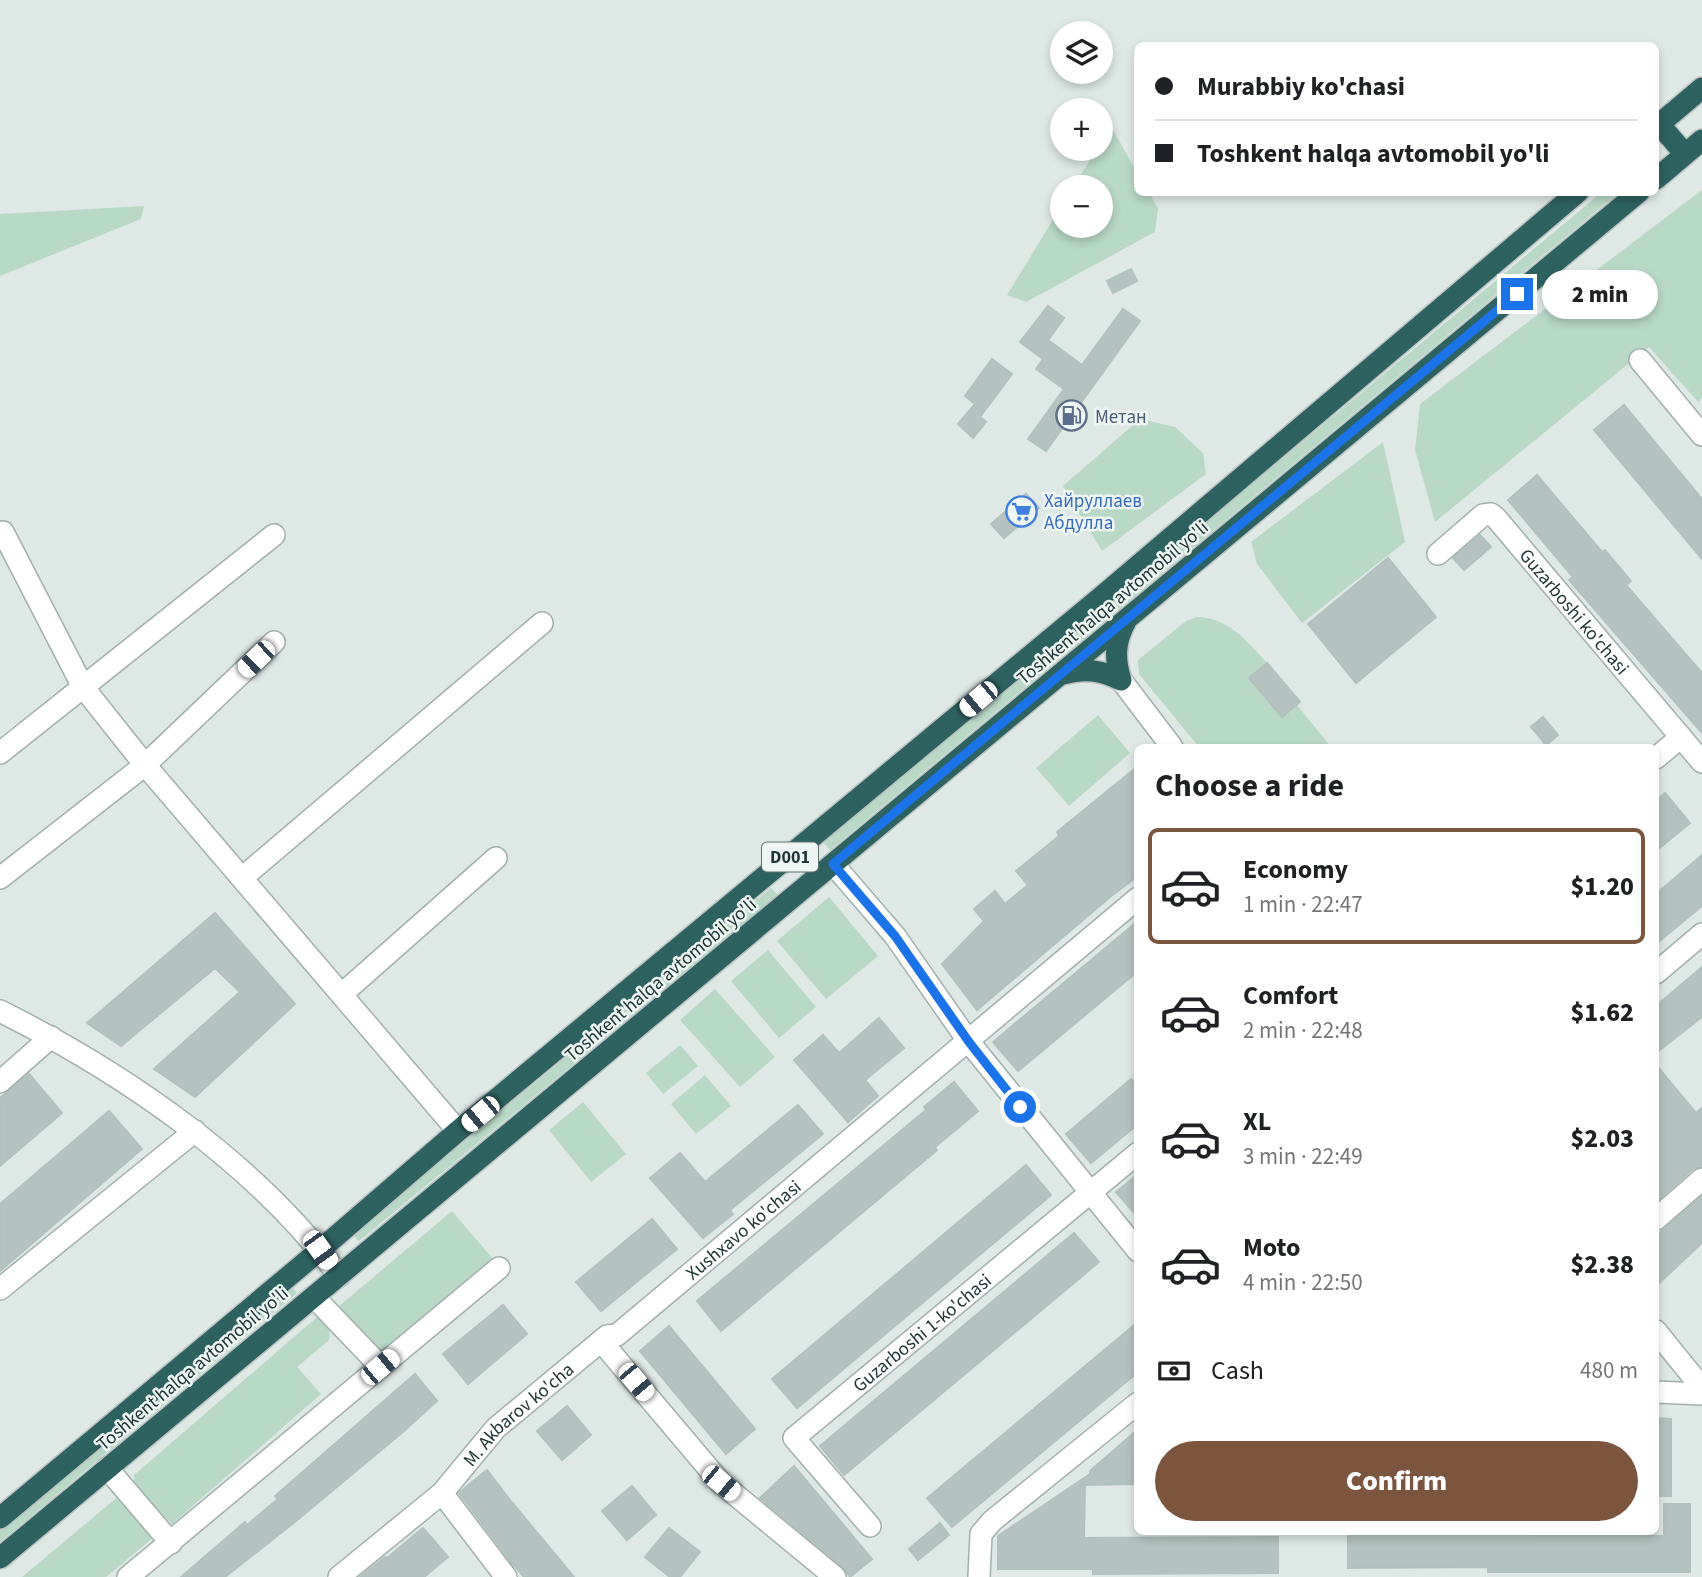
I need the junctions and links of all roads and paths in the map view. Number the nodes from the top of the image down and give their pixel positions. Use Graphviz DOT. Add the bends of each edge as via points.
graph roads {
  1 [pos="1702,88"];
  2 [pos="1659,123"];
  3 [pos="1659,127"];
  4 [pos="1702,140"];
  5 [pos="1685,154"];
  6 [pos="1659,176"];
  7 [pos="1573,196"];
  8 [pos="1634,196"];
  9 [pos="1640,360"];
  10 [pos="1702,435"];
  11 [pos="3,532"];
  12 [pos="274,535"];
  13 [pos="1438,554"];
  14 [pos="1128,618"];
  15 [pos="542,623"];
  16 [pos="274,642"];
  17 [pos="1061,674"];
  18 [pos="1121,680"];
  19 [pos="83,687"];
  20 [pos="1681,737"];
  21 [pos="1170,744"];
  22 [pos="0,752"];
  23 [pos="1659,755"];
  24 [pos="1702,762"];
  25 [pos="145,765"];
  26 [pos="794,853"];
  27 [pos="496,858"];
  28 [pos="833,864"];
  29 [pos="0,878"];
  30 [pos="242,878"];
  31 [pos="815,879"];
  32 [pos="1134,901"];
  33 [pos="1702,934"];
  34 [pos="1659,970"];
  35 [pos="342,994"];
  36 [pos="0,1011"];
  37 [pos="51,1037"];
  38 [pos="969,1042"];
  39 [pos="0,1082"];
  40 [pos="195,1131"];
  41 [pos="458,1131"];
  42 [pos="1134,1156"];
  43 [pos="1702,1179"];
  44 [pos="1089,1193"];
  45 [pos="1659,1216"];
  46 [pos="1134,1246"];
  47 [pos="320,1250"];
  48 [pos="499,1268"];
  49 [pos="339,1276"];
  50 [pos="0,1289"];
  51 [pos="314,1297"];
  52 [pos="1659,1335"];
  53 [pos="601,1341"];
  54 [pos="380,1367"];
  55 [pos="1702,1388"];
  56 [pos="1659,1392"];
  57 [pos="1702,1394"];
  58 [pos="1134,1406"];
  59 [pos="107,1468"];
  60 [pos="442,1493"];
  61 [pos="0,1518"];
  62 [pos="870,1526"];
  63 [pos="171,1543"];
  64 [pos="0,1558"];
  65 [pos="128,1577"];
  66 [pos="339,1577"];
  67 [pos="506,1577"];
  68 [pos="835,1577"];
  69 [pos="979,1577"];
  1 -- 2 [label="highway"];
  3 -- 5 [label="highway"];
  4 -- 5 [label="highway"];
  5 -- 6 [label="highway"];
  7 -- 26 [label="highway, Toshkent halqa avtomobil yo'li / D001"];
  8 -- 14 [label="highway, Toshkent halqa avtomobil yo'li / D001"];
  9 -- 10 [label="street"];
  11 -- 19 [label="street"];
  12 -- 19 [label="street"];
  13 -- 20 [label="street, Guzarboshi ko'chasi" via="1483,515 1491,514"];
  14 -- 17 [label="highway, Toshkent halqa avtomobil yo'li / D001"];
  14 -- 18 [label="highway" via="1116,650"];
  15 -- 30 [label="street"];
  16 -- 25 [label="street"];
  17 -- 18 [label="highway" via="1092,669"];
  17 -- 28 [label="highway, Toshkent halqa avtomobil yo'li / D001"];
  18 -- 21 [label="street"];
  19 -- 22 [label="street"];
  19 -- 25 [label="street"];
  20 -- 23 [label="street"];
  20 -- 24 [label="street, Guzarboshi ko'chasi"];
  25 -- 29 [label="street"];
  25 -- 30 [label="street"];
  26 -- 31 [label="highway"];
  26 -- 41 [label="highway, Toshkent halqa avtomobil yo'li / D001"];
  27 -- 35 [label="street"];
  28 -- 31 [label="highway, Toshkent halqa avtomobil yo'li / D001"];
  28 -- 38 [label="street" via="895,936"];
  30 -- 35 [label="street"];
  31 -- 49 [label="highway, Toshkent halqa avtomobil yo'li / D001"];
  32 -- 38 [label="street, Xushxavo ko'chasi"];
  33 -- 34 [label="street"];
  35 -- 41 [label="street"];
  36 -- 37 [label="street"];
  37 -- 39 [label="street"];
  37 -- 40 [label="street"];
  38 -- 44 [label="street"];
  38 -- 53 [label="street, Xushxavo ko'chasi" via="617,1335"];
  40 -- 47 [label="street" via="295,1221"];
  40 -- 50 [label="street"];
  41 -- 47 [label="highway, Toshkent halqa avtomobil yo'li / D001"];
  42 -- 44 [label="street, Guzarboshi 1-ko'chasi"];
  43 -- 45 [label="street"];
  44 -- 46 [label="street"];
  44 -- 62 [label="street, Guzarboshi 1-ko'chasi" via="794,1438"];
  47 -- 49 [label="street"];
  47 -- 61 [label="highway, Toshkent halqa avtomobil yo'li / D001"];
  48 -- 54 [label="street"];
  49 -- 51 [label="highway, Toshkent halqa avtomobil yo'li / D001"];
  51 -- 54 [label="street"];
  51 -- 59 [label="highway, Toshkent halqa avtomobil yo'li / D001"];
  52 -- 55 [label="street"];
  53 -- 60 [label="street, M. Akbarov ko'cha" via="496,1428"];
  53 -- 68 [label="street" via="721,1483"];
  54 -- 63 [label="street"];
  56 -- 57 [label="street"];
  58 -- 69 [label="street" via="992,1521 981,1534"];
  59 -- 63 [label="street"];
  59 -- 64 [label="highway, Toshkent halqa avtomobil yo'li / D001"];
  60 -- 66 [label="street, M. Akbarov ko'cha"];
  60 -- 67 [label="street"];
  63 -- 65 [label="street"];
}
